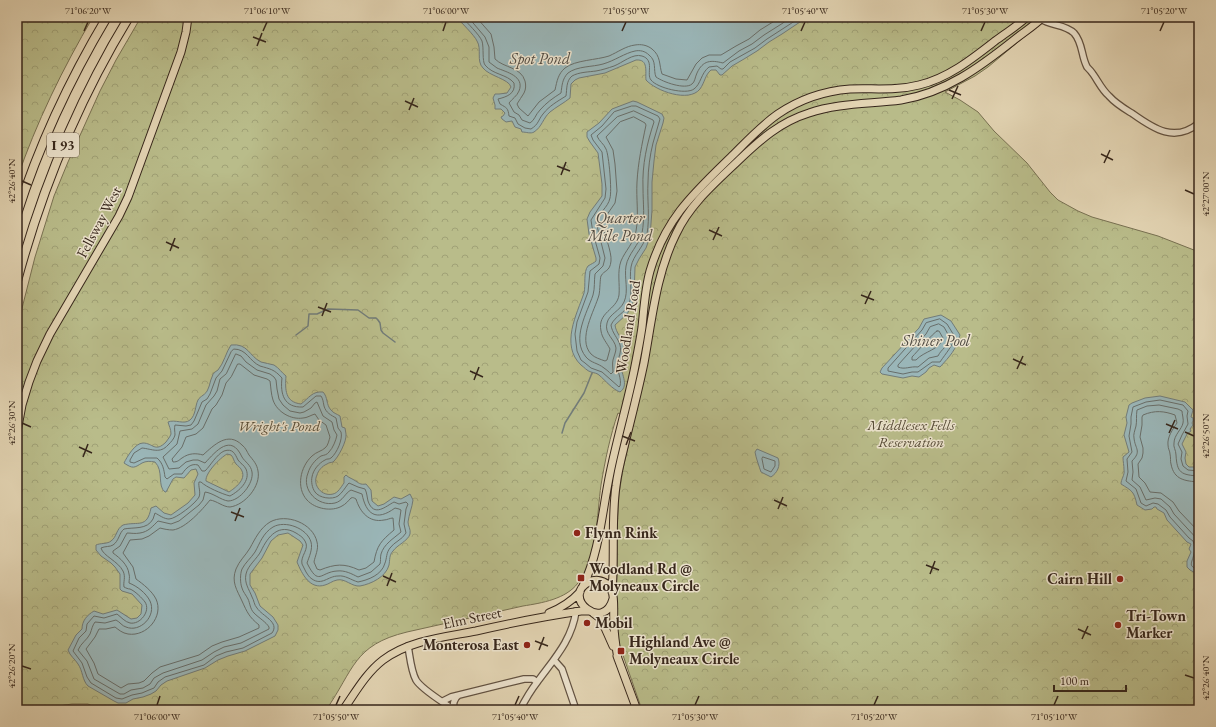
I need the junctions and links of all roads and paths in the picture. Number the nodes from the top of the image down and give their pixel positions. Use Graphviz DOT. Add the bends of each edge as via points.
graph roads {
  1 [pos="107,17"];
  2 [pos="129,17"];
  3 [pos="188,17"];
  4 [pos="1028,17"];
  5 [pos="1042,18"];
  6 [pos="866,89"];
  7 [pos="867,104"];
  8 [pos="778,114"];
  9 [pos="1199,123"];
  10 [pos="784,124"];
  11 [pos="17,214"];
  12 [pos="17,281"];
  13 [pos="627,401"];
  14 [pos="635,402"];
  15 [pos="17,432"];
  16 [pos="582,589"];
  17 [pos="612,595"];
  18 [pos="576,611"];
  19 [pos="591,612"];
  20 [pos="538,618"];
  21 [pos="408,646"];
  22 [pos="618,658"];
  23 [pos="554,660"];
  24 [pos="537,682"];
  25 [pos="460,694"];
  26 [pos="443,701"];
  27 [pos="343,710"];
  28 [pos="455,710"];
  29 [pos="520,710"];
  30 [pos="576,710"];
  31 [pos="637,710"];
  1 -- 11 [label="highway, I 93" via="58,110"];
  2 -- 12 [label="highway, I 93" via="99,70 62,148 37,214"];
  3 -- 15 [label="main road, Fellsway West" via="181,52 128,197 37,361 22,405"];
  4 -- 6 [label="main road, Woodland Road" via="944,76 905,88"];
  5 -- 7 [label="main road, Woodland Road" via="986,62 952,84 921,96"];
  5 -- 9 [label="street" via="1075,34 1088,67 1114,102 1160,131 1182,132"];
  6 -- 7 [label="main road"];
  6 -- 8 [label="main road, Woodland Road" via="823,93"];
  7 -- 10 [label="main road, Woodland Road" via="820,109"];
  8 -- 10 [label="main road"];
  8 -- 13 [label="main road, Woodland Road" via="693,194 666,231 648,278 639,344"];
  10 -- 14 [label="main road, Woodland Road" via="758,142 706,191 688,213 676,234 665,258 656,292"];
  13 -- 14 [label="main road"];
  13 -- 16 [label="main road, Woodland Road" via="610,472 596,554"];
  14 -- 17 [label="main road, Woodland Road" via="616,490"];
  16 -- 17 [label="main road" via="587,583 597,580 610,586"];
  16 -- 19 [label="main road" via="581,602"];
  16 -- 20 [label="main road, Elm Street" via="572,601"];
  17 -- 19 [label="main road" via="611,604 607,609"];
  17 -- 22 [label="main road, Woodland Road"];
  18 -- 19 [label="main road, Elm Street"];
  18 -- 20 [label="main road, Elm Street"];
  18 -- 23 [label="street" via="568,639"];
  19 -- 22 [label="main road" via="601,619"];
  20 -- 21 [label="main road, Elm Street"];
  21 -- 26 [label="street" via="417,682"];
  21 -- 27 [label="main road, Elm Street" via="390,655 374,668"];
  22 -- 31 [label="main road"];
  23 -- 24 [label="street"];
  23 -- 30 [label="street" via="562,670"];
  24 -- 25 [label="street" via="528,678"];
  24 -- 29 [label="street"];
  25 -- 26 [label="street"];
  25 -- 28 [label="street" via="454,702"];
  26 -- 28 [label="street"];
}
